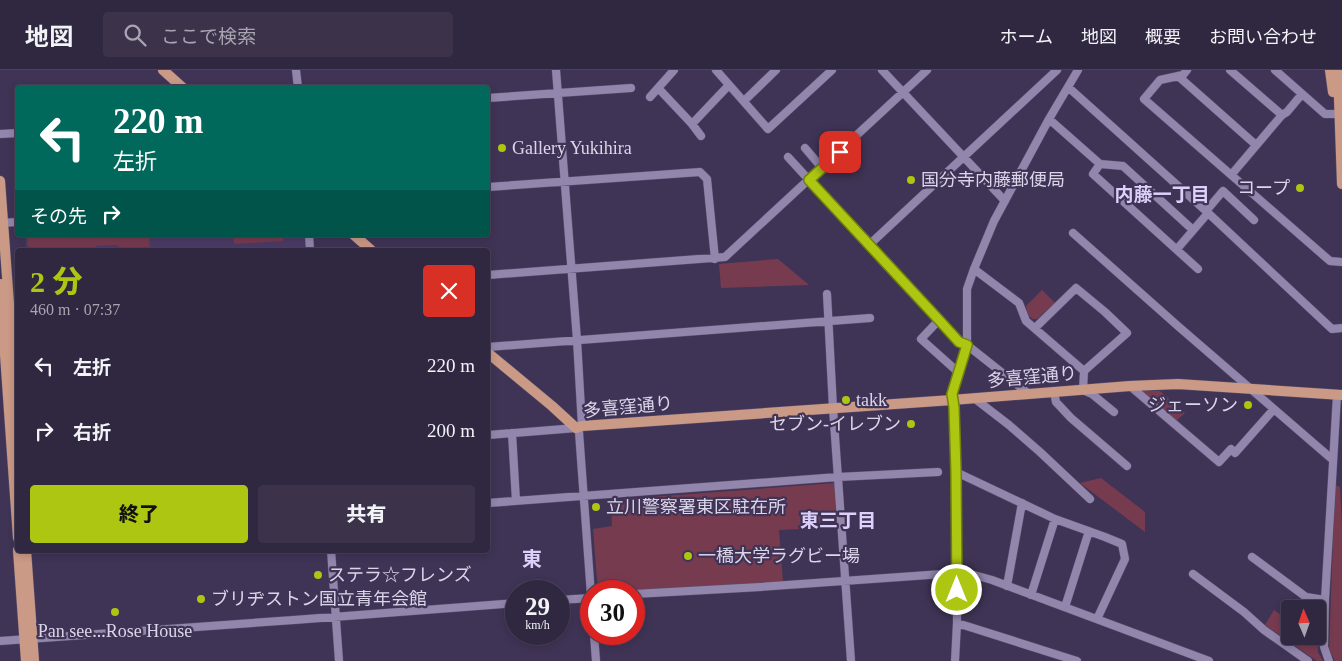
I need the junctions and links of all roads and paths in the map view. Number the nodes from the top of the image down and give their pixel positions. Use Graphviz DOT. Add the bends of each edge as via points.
graph roads {
  1 [pos="163,70"];
  2 [pos="296,70"];
  3 [pos="556,70"];
  4 [pos="674,70"];
  5 [pos="716,70"];
  6 [pos="776,70"];
  7 [pos="832,70"];
  8 [pos="882,70"];
  9 [pos="927,70"];
  10 [pos="1057,70"];
  11 [pos="1078,70"];
  12 [pos="1187,70"];
  13 [pos="1230,70"];
  14 [pos="1275,70"];
  15 [pos="1330,70"];
  16 [pos="1338,70"];
  17 [pos="1178,76"];
  18 [pos="180,85"];
  19 [pos="298,85"];
  20 [pos="729,85"];
  21 [pos="1068,87"];
  22 [pos="631,88"];
  23 [pos="658,89"];
  24 [pos="558,93"];
  25 [pos="902,93"];
  26 [pos="1302,94"];
  27 [pos="490,98"];
  28 [pos="650,98"];
  29 [pos="744,101"];
  30 [pos="1339,114"];
  31 [pos="1282,115"];
  32 [pos="1049,119"];
  33 [pos="692,124"];
  34 [pos="15,133"];
  35 [pos="0,134"];
  36 [pos="701,136"];
  37 [pos="1256,145"];
  38 [pos="805,148"];
  39 [pos="963,157"];
  40 [pos="788,158"];
  41 [pos="1100,164"];
  42 [pos="822,168"];
  43 [pos="1232,174"];
  44 [pos="809,180"];
  45 [pos="0,181"];
  46 [pos="565,181"];
  47 [pos="1342,184"];
  48 [pos="490,187"];
  49 [pos="1005,201"];
  50 [pos="1207,212"];
  51 [pos="1254,220"];
  52 [pos="15,222"];
  53 [pos="2,223"];
  54 [pos="1194,230"];
  55 [pos="1072,232"];
  56 [pos="356,237"];
  57 [pos="869,245"];
  58 [pos="369,248"];
  59 [pos="1176,249"];
  60 [pos="715,259"];
  61 [pos="1342,262"];
  62 [pos="1198,268"];
  63 [pos="571,269"];
  64 [pos="974,269"];
  65 [pos="490,275"];
  66 [pos="0,284"];
  67 [pos="827,294"];
  68 [pos="870,318"];
  69 [pos="939,320"];
  70 [pos="828,322"];
  71 [pos="1035,328"];
  72 [pos="1342,328"];
  73 [pos="577,340"];
  74 [pos="967,345"];
  75 [pos="490,347"];
  76 [pos="490,354"];
  77 [pos="1084,371"];
  78 [pos="958,372"];
  79 [pos="1130,386"];
  80 [pos="15,389"];
  81 [pos="1251,389"];
  82 [pos="1083,390"];
  83 [pos="1054,392"];
  84 [pos="1029,394"];
  85 [pos="1339,395"];
  86 [pos="974,398"];
  87 [pos="952,400"];
  88 [pos="833,408"];
  89 [pos="1274,409"];
  90 [pos="1114,412"];
  91 [pos="579,427"];
  92 [pos="512,433"];
  93 [pos="490,434"];
  94 [pos="1333,460"];
  95 [pos="1127,466"];
  96 [pos="938,472"];
  97 [pos="956,472"];
  98 [pos="838,477"];
  99 [pos="584,496"];
  100 [pos="1090,499"];
  101 [pos="516,501"];
  102 [pos="490,503"];
  103 [pos="1022,504"];
  104 [pos="15,508"];
  105 [pos="1055,519"];
  106 [pos="1089,531"];
  107 [pos="18,553"];
  108 [pos="26,553"];
  109 [pos="331,553"];
  110 [pos="1252,557"];
  111 [pos="957,573"];
  112 [pos="1193,574"];
  113 [pos="590,580"];
  114 [pos="846,581"];
  115 [pos="1007,586"];
  116 [pos="645,593"];
  117 [pos="1031,595"];
  118 [pos="1325,600"];
  119 [pos="505,604"];
  120 [pos="1065,607"];
  121 [pos="336,617"];
  122 [pos="1096,619"];
  123 [pos="957,623"];
  124 [pos="28,639"];
  125 [pos="0,640"];
  126 [pos="595,645"];
  127 [pos="1324,645"];
  128 [pos="1207,660"];
  129 [pos="26,661"];
  130 [pos="34,661"];
  131 [pos="339,661"];
  132 [pos="596,661"];
  133 [pos="851,661"];
  134 [pos="955,661"];
  135 [pos="1077,661"];
  136 [pos="1308,661"];
  137 [pos="1328,661"];
  1 -- 18 [label="main road"];
  2 -- 19 [label="street"];
  3 -- 24 [label="street"];
  4 -- 23 [label="street"];
  5 -- 20 [label="street"];
  6 -- 29 [label="street"];
  7 -- 29 [label="street" via="768,129"];
  8 -- 25 [label="street"];
  9 -- 25 [label="street"];
  10 -- 39 [label="street"];
  11 -- 21 [label="street"];
  12 -- 17 [label="street"];
  13 -- 31 [label="street"];
  14 -- 26 [label="street"];
  15 -- 30 [label="main road"];
  16 -- 30 [label="main road"];
  17 -- 37 [label="street"];
  17 -- 43 [label="street" via="1160,80 1144,99"];
  20 -- 29 [label="street"];
  20 -- 33 [label="street"];
  21 -- 32 [label="street"];
  21 -- 50 [label="street"];
  22 -- 24 [label="street"];
  23 -- 28 [label="street"];
  23 -- 33 [label="street"];
  24 -- 27 [label="street"];
  24 -- 46 [label="street"];
  25 -- 39 [label="street"];
  25 -- 42 [label="street"];
  26 -- 30 [label="street" via="1324,114"];
  26 -- 31 [label="street"];
  30 -- 47 [label="main road"];
  31 -- 37 [label="street"];
  32 -- 41 [label="street"];
  32 -- 49 [label="street"];
  33 -- 36 [label="street"];
  34 -- 35 [label="street"];
  37 -- 43 [label="street"];
  38 -- 42 [label="street"];
  39 -- 49 [label="street"];
  39 -- 57 [label="street"];
  40 -- 44 [label="street"];
  41 -- 54 [label="street" via="1123,166"];
  41 -- 59 [label="street" via="1094,174"];
  42 -- 44 [label="street"];
  43 -- 61 [label="street" via="1330,261"];
  44 -- 57 [label="street"];
  44 -- 60 [label="street" via="725,258"];
  45 -- 53 [label="main road"];
  46 -- 48 [label="street"];
  46 -- 60 [label="street" via="700,172 707,179"];
  46 -- 63 [label="street"];
  49 -- 64 [label="street"];
  50 -- 51 [label="street" via="1223,191"];
  50 -- 54 [label="street"];
  50 -- 72 [label="street" via="1332,329"];
  52 -- 53 [label="street"];
  53 -- 80 [label="main road"];
  54 -- 59 [label="street"];
  55 -- 81 [label="street"];
  56 -- 58 [label="main road"];
  57 -- 69 [label="street"];
  59 -- 62 [label="street"];
  60 -- 63 [label="street"];
  63 -- 65 [label="street"];
  63 -- 73 [label="street"];
  64 -- 71 [label="street" via="1019,302 1026,321"];
  64 -- 74 [label="street" via="967,289"];
  66 -- 104 [label="main road"];
  67 -- 70 [label="street"];
  68 -- 70 [label="street"];
  69 -- 74 [label="street" via="959,342"];
  69 -- 78 [label="street" via="921,338"];
  70 -- 73 [label="street"];
  70 -- 88 [label="street"];
  71 -- 77 [label="street"];
  71 -- 77 [label="street" via="1076,288 1105,312 1127,333"];
  73 -- 75 [label="street"];
  73 -- 91 [label="street"];
  74 -- 78 [label="street"];
  74 -- 84 [label="street"];
  76 -- 91 [label="main road"];
  77 -- 82 [label="street"];
  78 -- 87 [label="street"];
  79 -- 81 [label="main road, 多喜窪通り" via="1178,384"];
  79 -- 82 [label="main road, 多喜窪通り"];
  79 -- 89 [label="street" via="1219,462 1231,449 1235,453"];
  81 -- 85 [label="main road, 多喜窪通り"];
  81 -- 89 [label="street"];
  82 -- 83 [label="main road, 多喜窪通り"];
  82 -- 90 [label="street"];
  83 -- 84 [label="main road, 多喜窪通り"];
  83 -- 95 [label="street" via="1056,402 1071,418"];
  84 -- 86 [label="main road, 多喜窪通り"];
  85 -- 94 [label="street"];
  86 -- 87 [label="main road, 多喜窪通り"];
  86 -- 100 [label="street" via="1009,425"];
  87 -- 88 [label="main road, 多喜窪通り"];
  87 -- 97 [label="street"];
  88 -- 91 [label="main road, 多喜窪通り"];
  88 -- 98 [label="street"];
  89 -- 94 [label="street"];
  91 -- 92 [label="street"];
  91 -- 99 [label="street"];
  92 -- 93 [label="street"];
  92 -- 101 [label="street"];
  94 -- 118 [label="street"];
  96 -- 98 [label="street"];
  97 -- 103 [label="street"];
  97 -- 111 [label="street"];
  98 -- 99 [label="street"];
  98 -- 114 [label="street"];
  99 -- 101 [label="street"];
  99 -- 113 [label="street"];
  101 -- 102 [label="street"];
  103 -- 105 [label="street"];
  103 -- 115 [label="street"];
  105 -- 106 [label="street"];
  105 -- 117 [label="street"];
  106 -- 120 [label="street"];
  106 -- 122 [label="street" via="1122,544 1125,559"];
  107 -- 124 [label="main road"];
  108 -- 124 [label="main road"];
  109 -- 121 [label="street"];
  110 -- 118 [label="street" via="1306,597"];
  111 -- 114 [label="street"];
  111 -- 115 [label="street"];
  111 -- 123 [label="street"];
  112 -- 136 [label="street"];
  114 -- 116 [label="street"];
  114 -- 133 [label="street"];
  115 -- 117 [label="street"];
  117 -- 120 [label="street"];
  119 -- 121 [label="street"];
  120 -- 122 [label="street"];
  121 -- 124 [label="street"];
  121 -- 131 [label="street"];
  122 -- 128 [label="street"];
  123 -- 134 [label="street"];
  123 -- 135 [label="street"];
  124 -- 125 [label="street"];
  124 -- 129 [label="main road"];
  124 -- 130 [label="main road"];
  126 -- 132 [label="street"];
  127 -- 137 [label="street"];
}
